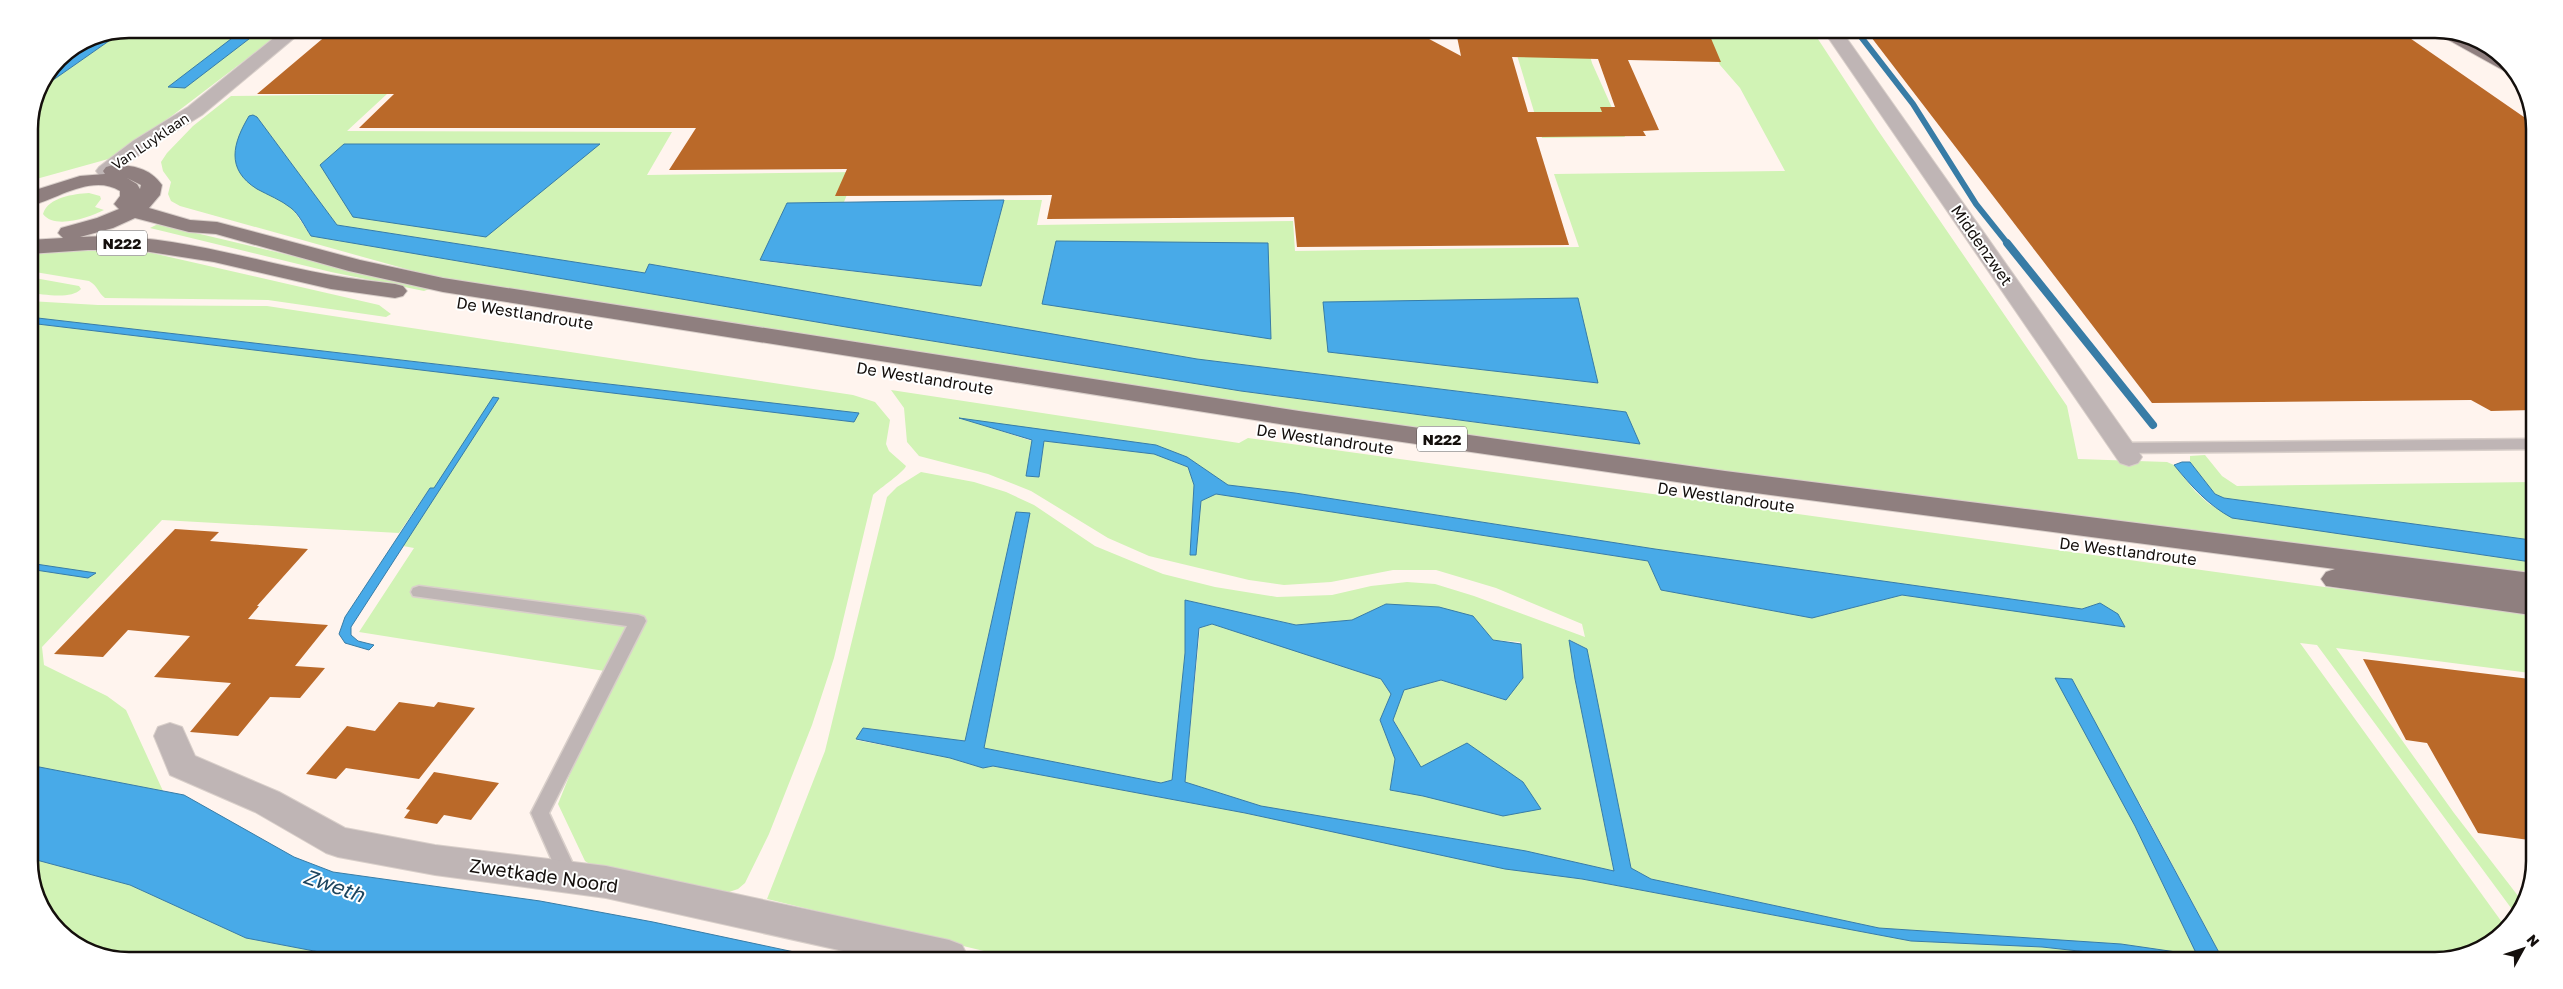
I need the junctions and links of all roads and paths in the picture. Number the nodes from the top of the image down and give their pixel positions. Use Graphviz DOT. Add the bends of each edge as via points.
graph roads {
  1 [pos="285,38"];
  2 [pos="1837,38"];
  3 [pos="2470,45"];
  4 [pos="2486,53"];
  5 [pos="195,110"];
  6 [pos="106,171"];
  7 [pos="137,174"];
  8 [pos="87,181"];
  9 [pos="38,191"];
  10 [pos="38,192"];
  11 [pos="149,196"];
  12 [pos="132,210"];
  13 [pos="92,227"];
  14 [pos="217,228"];
  15 [pos="38,234"];
  16 [pos="38,246"];
  17 [pos="214,255"];
  18 [pos="2525,444"];
  19 [pos="2126,453"];
  20 [pos="2526,583"];
  21 [pos="419,592"];
  22 [pos="2526,603"];
  23 [pos="170,736"];
  24 [pos="569,877"];
  25 [pos="926,952"];
  1 -- 5 [label="street, Van Luyklaan"];
  2 -- 19 [label="street, Middenzwet"];
  3 -- 4 [label="main road"];
  5 -- 6 [label="street, Van Luyklaan"];
  5 -- 7 [label="street, Van Luyklaan" via="139,167"];
  6 -- 7 [label="main road, N222"];
  6 -- 8 [label="main road, N222"];
  6 -- 9 [label="main road, N222" via="76,175"];
  7 -- 11 [label="main road" via="152,185"];
  8 -- 10 [label="main road, N222"];
  8 -- 12 [label="main road, N222" via="127,184 131,192 126,204"];
  11 -- 12 [label="main road, N222"];
  11 -- 14 [label="main road, De Westlandroute / N222" via="150,204 200,219"];
  12 -- 13 [label="main road, N222"];
  12 -- 14 [label="main road, De Westlandroute / N222" via="189,226"];
  13 -- 15 [label="main road, N222" via="57,235"];
  13 -- 17 [label="main road, De Westlandroute / N222" via="130,228"];
  14 -- 20 [label="main road, De Westlandroute / N222" via="357,266 443,285 991,372 1735,481"];
  16 -- 17 [label="main road, De Westlandroute / N222" via="137,243"];
  17 -- 22 [label="main road, De Westlandroute / N222" via="331,282 1299,436 1737,499"];
  18 -- 19 [label="lane"];
  21 -- 24 [label="lane" via="638,621 540,813"];
  23 -- 24 [label="street, Zwetkade Noord" via="182,765 267,802 338,842 435,860"];
  24 -- 25 [label="street, Zwetkade Noord" via="616,884"];
}
